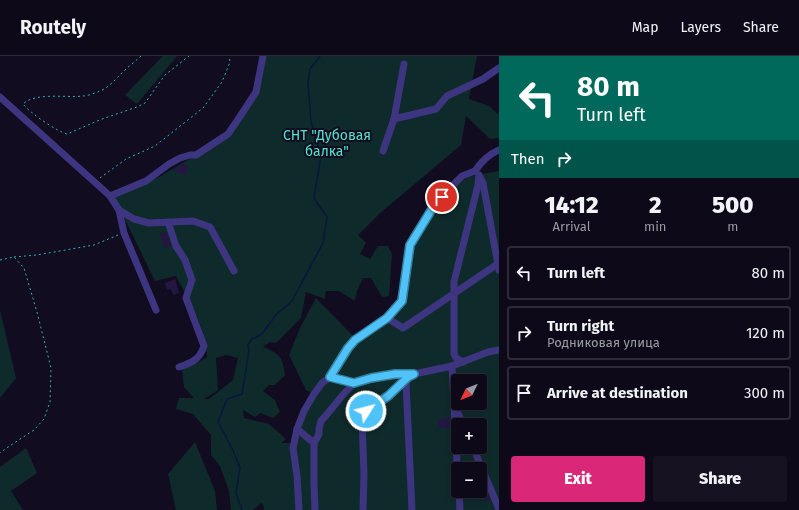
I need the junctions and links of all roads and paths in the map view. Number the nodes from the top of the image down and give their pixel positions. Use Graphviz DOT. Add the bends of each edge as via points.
graph roads {
  1 [pos="141,56"];
  2 [pos="189,56"];
  3 [pos="229,56"];
  4 [pos="263,56"];
  5 [pos="404,64"];
  6 [pos="499,68"];
  7 [pos="0,97"];
  8 [pos="394,119"];
  9 [pos="383,150"];
  10 [pos="499,150"];
  11 [pos="477,173"];
  12 [pos="94,182"];
  13 [pos="110,196"];
  14 [pos="119,210"];
  15 [pos="168,222"];
  16 [pos="124,233"];
  17 [pos="14,257"];
  18 [pos="0,260"];
  19 [pos="499,266"];
  20 [pos="234,271"];
  21 [pos="454,294"];
  22 [pos="156,310"];
  23 [pos="387,318"];
  24 [pos="499,350"];
  25 [pos="463,362"];
  26 [pos="452,366"];
  27 [pos="179,367"];
  28 [pos="453,374"];
  29 [pos="411,375"];
  30 [pos="330,377"];
  31 [pos="354,383"];
  32 [pos="455,410"];
  33 [pos="297,429"];
  34 [pos="314,443"];
  35 [pos="0,453"];
  36 [pos="476,454"];
  37 [pos="457,462"];
  38 [pos="459,498"];
  39 [pos="499,509"];
  40 [pos="299,510"];
  41 [pos="315,510"];
  42 [pos="363,510"];
  43 [pos="412,510"];
  44 [pos="460,510"];
  1 -- 2 [label="path" via="115,82 97,92 84,96 26,100 22,104 61,133 67,134 145,103 165,75"];
  3 -- 12 [label="path" via="230,62 222,82 203,108 155,146 126,159"];
  4 -- 13 [label="street" via="256,92 228,134 196,155 180,158 146,181"];
  5 -- 8 [label="street"];
  6 -- 8 [label="street" via="483,79 447,96 436,109"];
  7 -- 12 [label="street"];
  8 -- 9 [label="street"];
  10 -- 11 [label="street" via="483,160"];
  11 -- 19 [label="street" via="483,183"];
  11 -- 21 [label="street" via="478,185 454,282"];
  11 -- 23 [label="street" via="462,176 432,209 410,245 402,301"];
  12 -- 13 [label="street"];
  13 -- 14 [label="street"];
  14 -- 15 [label="street" via="134,219 149,223"];
  14 -- 16 [label="street"];
  15 -- 20 [label="street" via="193,222 210,227"];
  15 -- 27 [label="street" via="192,280 186,298 204,346 201,354 192,363"];
  16 -- 17 [label="path" via="94,245"];
  16 -- 22 [label="street"];
  17 -- 18 [label="path"];
  17 -- 35 [label="path" via="24,268 39,319 51,368 50,402 44,419 34,430"];
  19 -- 21 [label="street"];
  21 -- 23 [label="street" via="403,328"];
  21 -- 25 [label="street" via="454,354"];
  23 -- 30 [label="street" via="355,340"];
  24 -- 25 [label="street"];
  25 -- 26 [label="street"];
  26 -- 28 [label="street"];
  26 -- 29 [label="street"];
  29 -- 31 [label="street" via="395,374"];
  29 -- 42 [label="street" via="388,396 366,411 362,418"];
  29 -- 43 [label="street" via="406,383"];
  30 -- 31 [label="street"];
  30 -- 33 [label="street" via="314,394"];
  31 -- 34 [label="street" via="321,421 319,434"];
  32 -- 37 [label="street"];
  33 -- 34 [label="street"];
  33 -- 40 [label="street" via="293,448"];
  34 -- 41 [label="street"];
  36 -- 39 [label="street"];
  38 -- 44 [label="street"];
}
